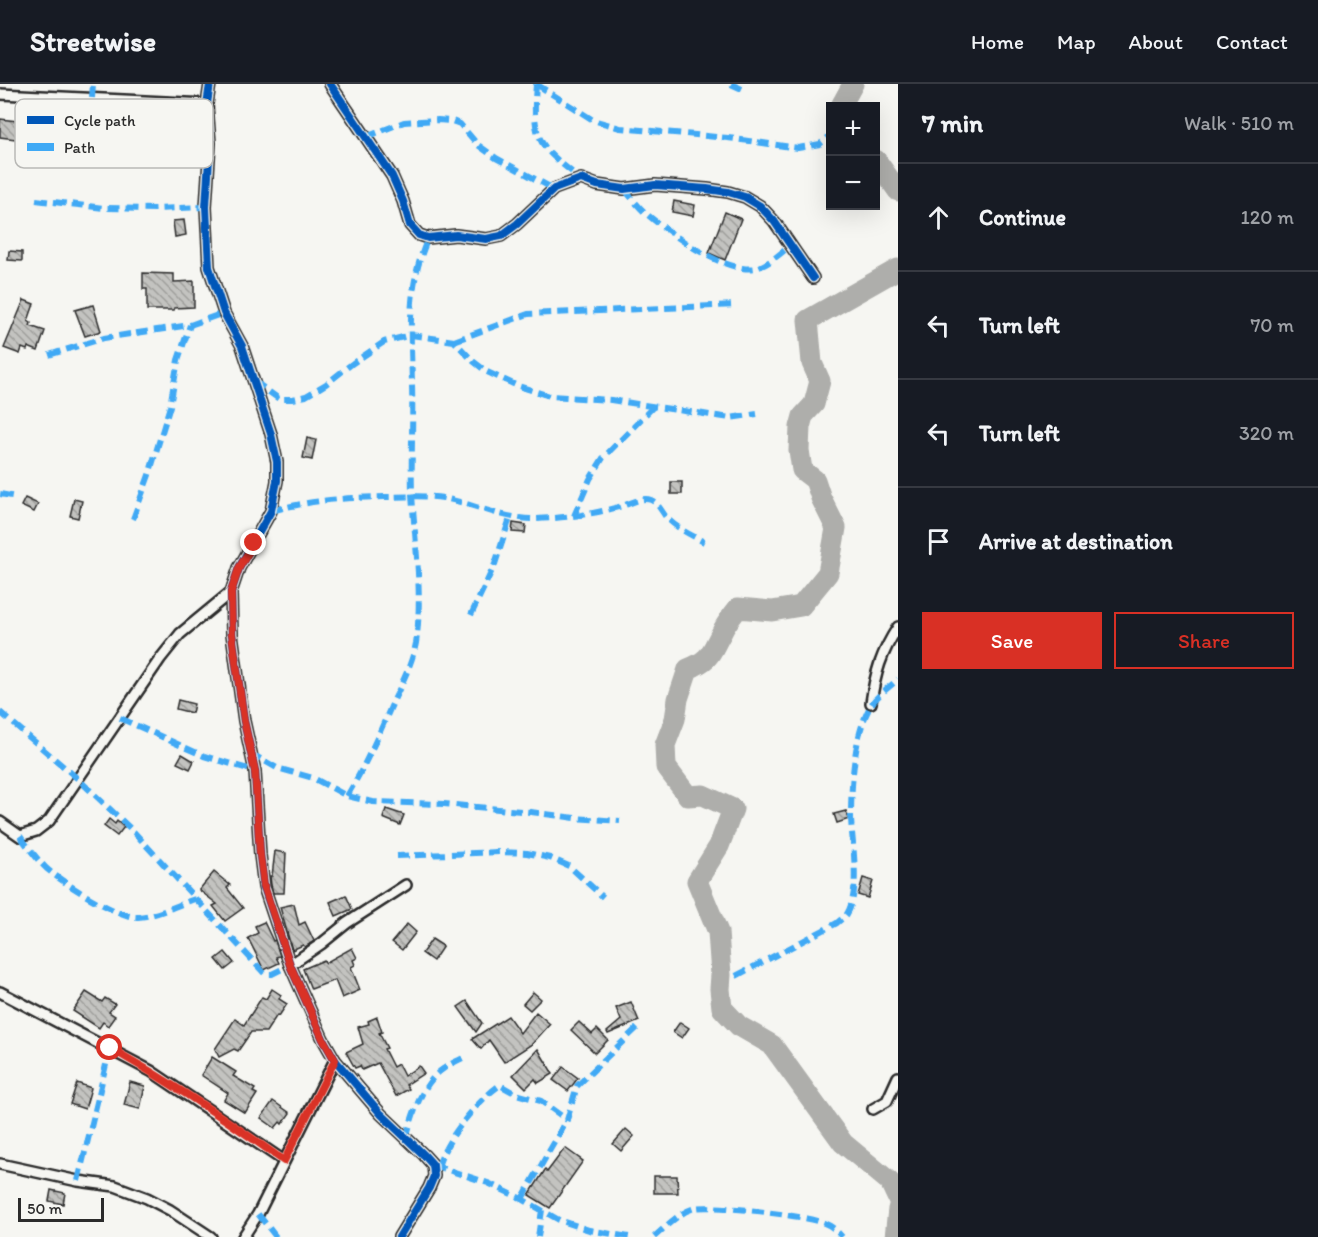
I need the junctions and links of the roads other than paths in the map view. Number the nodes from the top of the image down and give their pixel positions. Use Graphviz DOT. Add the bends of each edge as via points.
graph roads {
  1 [pos="210,84"];
  2 [pos="330,84"];
  3 [pos="0,94"];
  4 [pos="104,99"];
  5 [pos="208,99"];
  6 [pos="208,168"];
  7 [pos="813,278"];
  8 [pos="231,592"];
  9 [pos="898,627"];
  10 [pos="871,703"];
  11 [pos="0,822"];
  12 [pos="406,885"];
  13 [pos="290,965"];
  14 [pos="0,992"];
  15 [pos="335,1060"];
  16 [pos="898,1077"];
  17 [pos="873,1109"];
  18 [pos="284,1161"];
  19 [pos="0,1164"];
  20 [pos="211,1237"];
  21 [pos="243,1237"];
  22 [pos="399,1237"];
  1 -- 5 [label="street"];
  2 -- 7 [label="street" via="392,176 411,225 419,235 486,239 501,236 554,189 580,179 624,189 655,185 707,189 745,197 760,206"];
  3 -- 4 [label="street"];
  6 -- 8 [label="street" via="209,267 224,312 242,346 277,462 271,511 239,568"];
  8 -- 11 [label="street" via="166,650 49,821 20,836"];
  8 -- 13 [label="street" via="232,634 255,771 264,886"];
  9 -- 10 [label="street" via="875,674"];
  12 -- 13 [label="street"];
  13 -- 15 [label="street"];
  14 -- 18 [label="street" via="151,1071"];
  15 -- 18 [label="street"];
  15 -- 22 [label="street" via="381,1114 433,1165 429,1188"];
  16 -- 17 [label="street" via="887,1101"];
  18 -- 21 [label="street"];
  19 -- 20 [label="street" via="116,1186 170,1210"];
}
